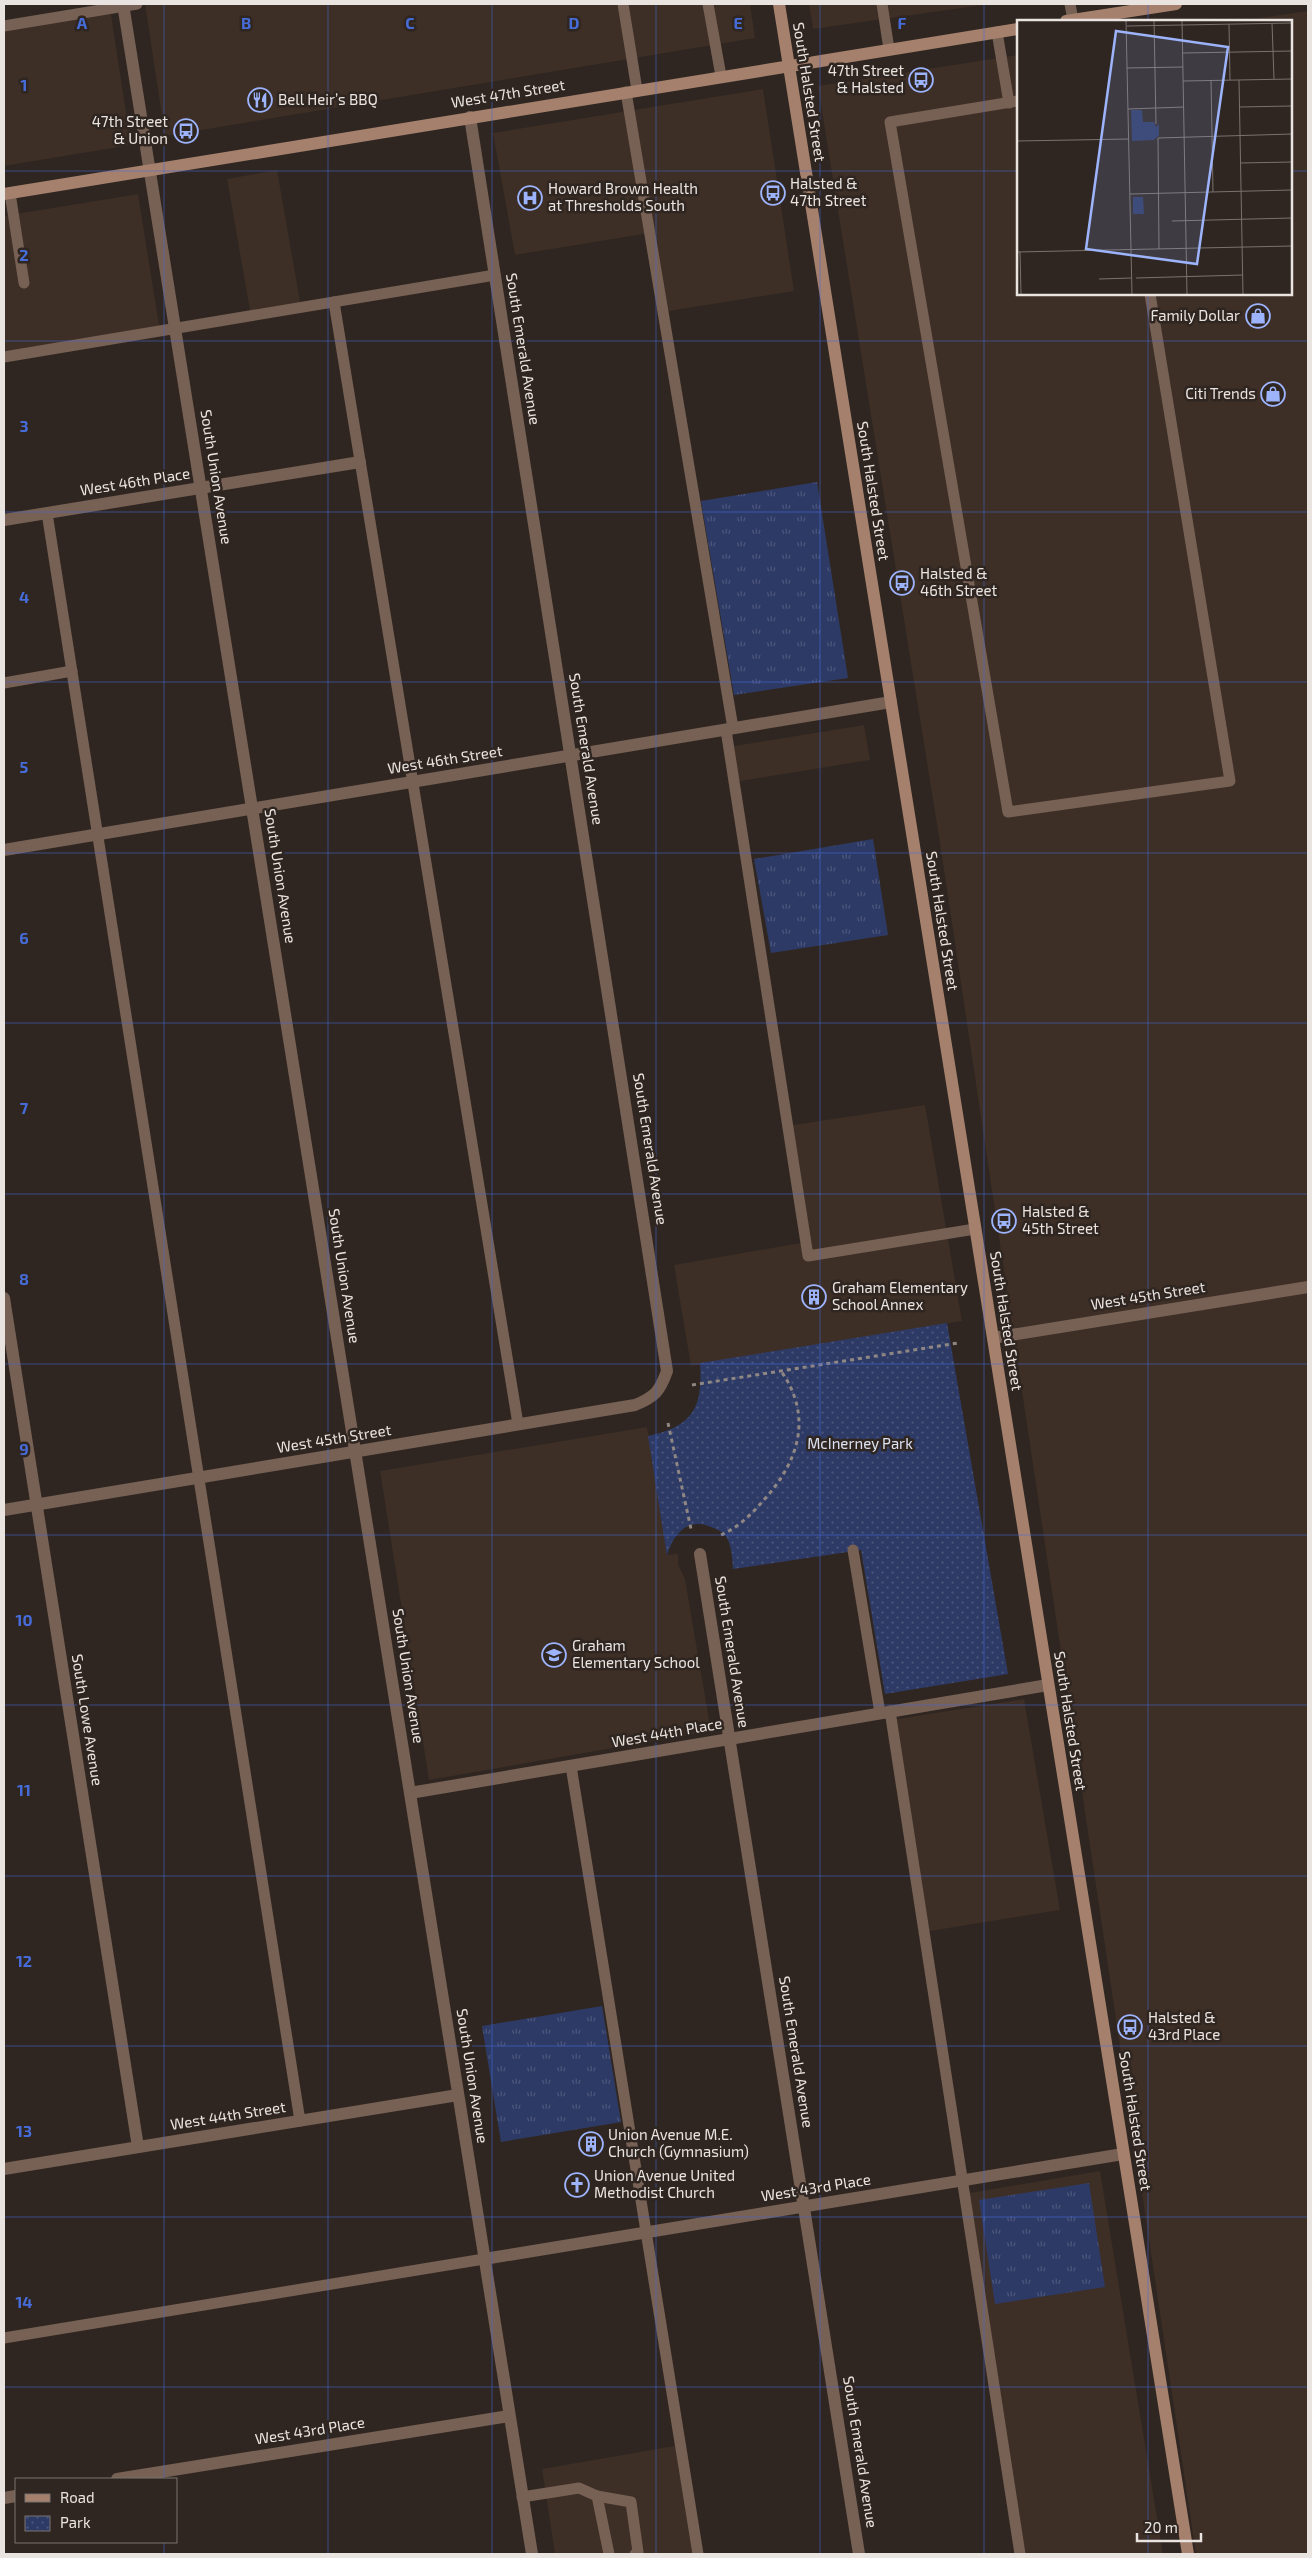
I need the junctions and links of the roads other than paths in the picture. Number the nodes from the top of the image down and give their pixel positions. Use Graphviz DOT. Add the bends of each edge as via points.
graph roads {
  1 [pos="137,4"];
  2 [pos="623,4"];
  3 [pos="708,4"];
  4 [pos="779,4"];
  5 [pos="882,4"];
  6 [pos="1070,4"];
  7 [pos="1176,4"];
  8 [pos="123,5"];
  9 [pos="1133,7"];
  10 [pos="1070,20"];
  11 [pos="1074,20"];
  12 [pos="4,26"];
  13 [pos="1017,29"];
  14 [pos="997,32"];
  15 [pos="889,49"];
  16 [pos="789,65"];
  17 [pos="721,76"];
  18 [pos="632,91"];
  19 [pos="1013,102"];
  20 [pos="470,117"];
  21 [pos="150,170"];
  22 [pos="7,193"];
  23 [pos="495,275"];
  24 [pos="24,283"];
  25 [pos="1150,295"];
  26 [pos="334,302"];
  27 [pos="176,328"];
  28 [pos="4,357"];
  29 [pos="360,462"];
  30 [pos="201,488"];
  31 [pos="47,513"];
  32 [pos="4,520"];
  33 [pos="72,671"];
  34 [pos="4,683"];
  35 [pos="891,702"];
  36 [pos="729,729"];
  37 [pos="571,755"];
  38 [pos="412,782"];
  39 [pos="252,808"];
  40 [pos="97,834"];
  41 [pos="4,850"];
  42 [pos="975,1229"];
  43 [pos="1308,1287"];
  44 [pos="4,1298"];
  45 [pos="992,1338"];
  46 [pos="662,1385"];
  47 [pos="518,1424"];
  48 [pos="355,1452"];
  49 [pos="199,1478"];
  50 [pos="36,1505"];
  51 [pos="4,1510"];
  52 [pos="853,1550"];
  53 [pos="700,1554"];
  54 [pos="1048,1685"];
  55 [pos="885,1712"];
  56 [pos="729,1739"];
  57 [pos="570,1766"];
  58 [pos="410,1793"];
  59 [pos="458,2095"];
  60 [pos="300,2121"];
  61 [pos="138,2148"];
  62 [pos="1123,2154"];
  63 [pos="4,2169"];
  64 [pos="962,2180"];
  65 [pos="804,2206"];
  66 [pos="646,2232"];
  67 [pos="484,2259"];
  68 [pos="4,2338"];
  69 [pos="509,2416"];
  70 [pos="123,2478"];
  71 [pos="596,2496"];
  72 [pos="522,2497"];
  73 [pos="532,2554"];
  74 [pos="609,2554"];
  75 [pos="635,2554"];
  76 [pos="698,2554"];
  77 [pos="859,2554"];
  78 [pos="1020,2554"];
  79 [pos="1188,2554"];
  1 -- 8 [label="lane"];
  2 -- 18 [label="lane"];
  3 -- 17 [label="lane"];
  4 -- 16 [label="main road, South Halsted Street"];
  5 -- 15 [label="lane"];
  6 -- 10 [label="lane"];
  7 -- 9 [label="main road"];
  8 -- 12 [label="lane"];
  8 -- 21 [label="street, South Union Avenue"];
  9 -- 11 [label="main road"];
  13 -- 14 [label="main road, West 47th Street"];
  14 -- 15 [label="main road, West 47th Street"];
  14 -- 19 [label="lane"];
  15 -- 16 [label="main road, West 47th Street"];
  16 -- 17 [label="main road, West 47th Street"];
  16 -- 35 [label="main road, South Halsted Street"];
  17 -- 18 [label="main road, West 47th Street"];
  18 -- 20 [label="main road, West 47th Street"];
  18 -- 36 [label="lane"];
  19 -- 25 [label="lane" via="890,122 1008,812 1230,781"];
  20 -- 21 [label="main road, West 47th Street"];
  20 -- 23 [label="street, South Emerald Avenue"];
  21 -- 22 [label="main road, West 47th Street"];
  21 -- 27 [label="street, South Union Avenue"];
  22 -- 24 [label="lane"];
  23 -- 26 [label="lane"];
  23 -- 37 [label="street, South Emerald Avenue"];
  26 -- 27 [label="lane"];
  26 -- 29 [label="lane"];
  27 -- 28 [label="lane"];
  27 -- 30 [label="street, South Union Avenue"];
  29 -- 30 [label="street, West 46th Place"];
  29 -- 38 [label="lane"];
  30 -- 31 [label="street, West 46th Place"];
  30 -- 39 [label="street, South Union Avenue"];
  31 -- 32 [label="street, West 46th Place"];
  31 -- 33 [label="lane"];
  33 -- 34 [label="lane"];
  33 -- 40 [label="lane"];
  35 -- 36 [label="street, West 46th Street"];
  35 -- 42 [label="main road, South Halsted Street"];
  36 -- 37 [label="street, West 46th Street"];
  36 -- 42 [label="lane" via="808,1256"];
  37 -- 38 [label="street, West 46th Street"];
  37 -- 46 [label="street, South Emerald Avenue" via="666,1352 667,1371"];
  38 -- 39 [label="street, West 46th Street"];
  38 -- 47 [label="lane"];
  39 -- 40 [label="street, West 46th Street"];
  39 -- 48 [label="street, South Union Avenue"];
  40 -- 41 [label="street, West 46th Street"];
  40 -- 49 [label="lane"];
  42 -- 45 [label="main road, South Halsted Street"];
  43 -- 45 [label="street, West 45th Street"];
  44 -- 50 [label="street, South Lowe Avenue"];
  45 -- 54 [label="main road, South Halsted Street"];
  46 -- 47 [label="street, West 45th Street" via="652,1398 635,1404"];
  47 -- 48 [label="street, West 45th Street"];
  48 -- 49 [label="street, West 45th Street"];
  48 -- 58 [label="street, South Union Avenue"];
  49 -- 50 [label="street, West 45th Street"];
  49 -- 60 [label="lane"];
  50 -- 51 [label="street, West 45th Street"];
  50 -- 61 [label="street, South Lowe Avenue"];
  52 -- 55 [label="lane"];
  53 -- 56 [label="street, South Emerald Avenue"];
  54 -- 55 [label="street, West 44th Place"];
  54 -- 62 [label="main road, South Halsted Street"];
  55 -- 56 [label="street, West 44th Place"];
  55 -- 64 [label="lane"];
  56 -- 57 [label="street, West 44th Place"];
  56 -- 65 [label="street, South Emerald Avenue"];
  57 -- 58 [label="street, West 44th Place"];
  57 -- 66 [label="lane"];
  58 -- 59 [label="street, South Union Avenue"];
  59 -- 60 [label="street, West 44th Street"];
  59 -- 67 [label="street, South Union Avenue"];
  60 -- 61 [label="street, West 44th Street"];
  61 -- 63 [label="street, West 44th Street"];
  62 -- 64 [label="street, West 43rd Place"];
  62 -- 79 [label="main road, South Halsted Street"];
  64 -- 65 [label="street, West 43rd Place"];
  64 -- 78 [label="lane"];
  65 -- 66 [label="street, West 43rd Place"];
  65 -- 77 [label="street, South Emerald Avenue"];
  66 -- 67 [label="street, West 43rd Place"];
  66 -- 76 [label="lane"];
  67 -- 68 [label="lane"];
  67 -- 69 [label="street, South Union Avenue"];
  69 -- 70 [label="street, West 43rd Place"];
  69 -- 72 [label="street, South Union Avenue"];
  71 -- 72 [label="lane" via="579,2488"];
  71 -- 74 [label="lane"];
  71 -- 75 [label="lane" via="631,2502 638,2552"];
  72 -- 73 [label="street, South Union Avenue"];
}
